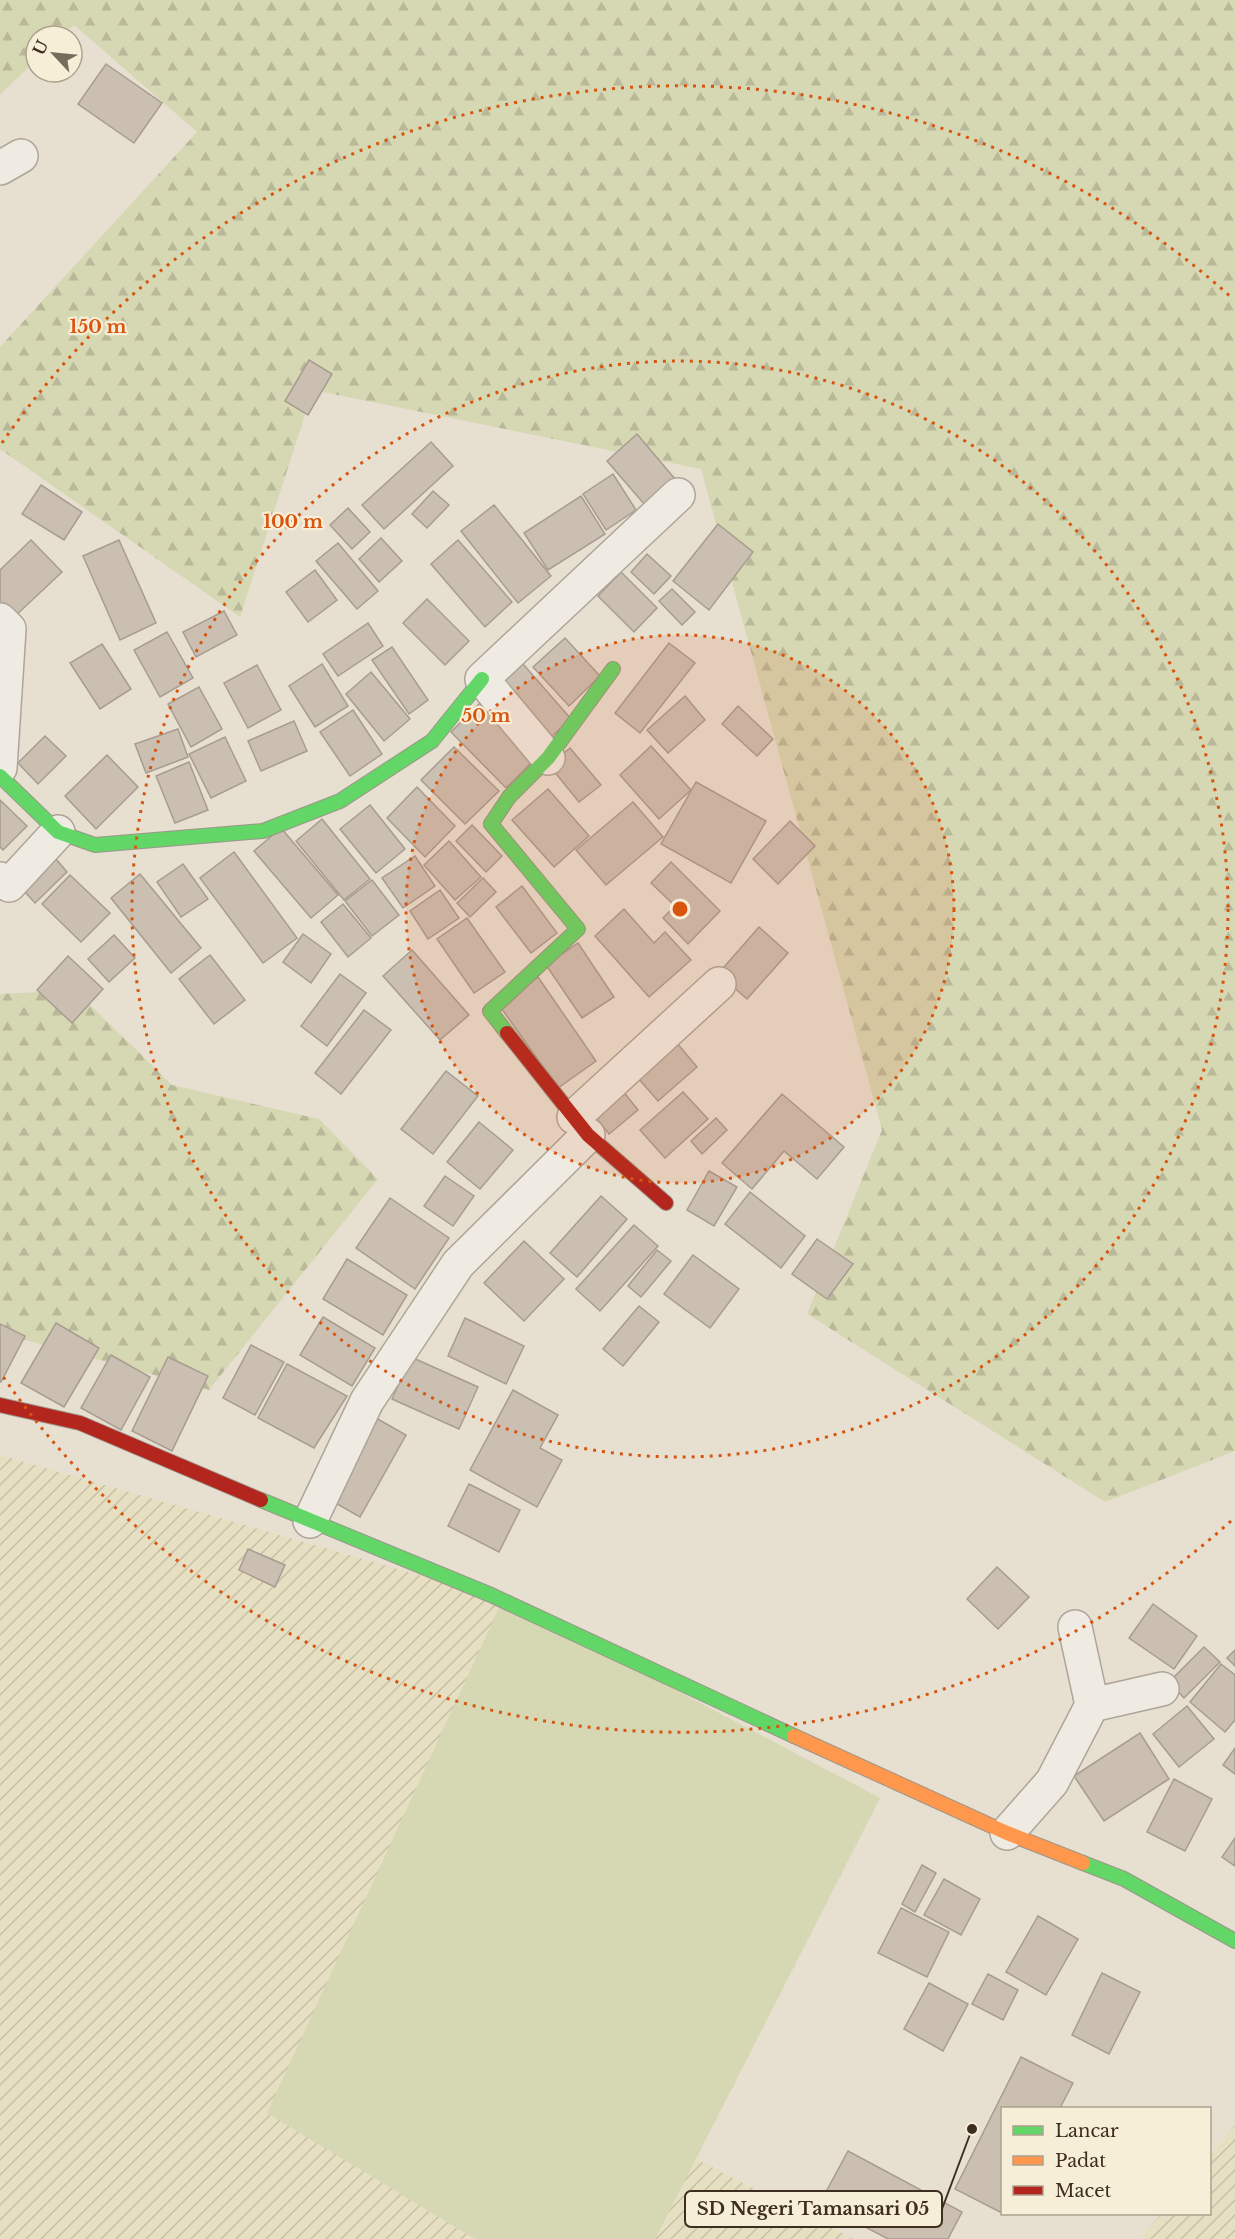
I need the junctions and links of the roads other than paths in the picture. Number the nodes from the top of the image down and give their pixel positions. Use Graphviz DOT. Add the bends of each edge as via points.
graph roads {
  1 [pos="678,495"];
  2 [pos="0,620"];
  3 [pos="614,669"];
  4 [pos="482,679"];
  5 [pos="548,758"];
  6 [pos="0,768"];
  7 [pos="0,776"];
  8 [pos="58,832"];
  9 [pos="0,879"];
  10 [pos="719,984"];
  11 [pos="581,1126"];
  12 [pos="666,1203"];
  13 [pos="0,1405"];
  14 [pos="310,1521"];
  15 [pos="1075,1627"];
  16 [pos="1162,1689"];
  17 [pos="1092,1705"];
  18 [pos="1007,1833"];
  19 [pos="1235,1941"];
  1 -- 4 [label="street"];
  2 -- 6 [label="street" via="9,629"];
  3 -- 5 [label="street"];
  4 -- 5 [label="street"];
  4 -- 8 [label="street" via="432,741 340,801 263,831 95,845"];
  5 -- 11 [label="street" via="509,796 491,824 578,929 490,1011"];
  7 -- 8 [label="street"];
  8 -- 9 [label="street" via="9,885"];
  10 -- 11 [label="street"];
  11 -- 12 [label="street"];
  11 -- 14 [label="street" via="458,1264 367,1401"];
  13 -- 14 [label="street" via="80,1423"];
  14 -- 18 [label="street" via="491,1595"];
  15 -- 17 [label="street"];
  16 -- 17 [label="street"];
  17 -- 18 [label="street" via="1052,1782"];
  18 -- 19 [label="street" via="1124,1879"];
}
